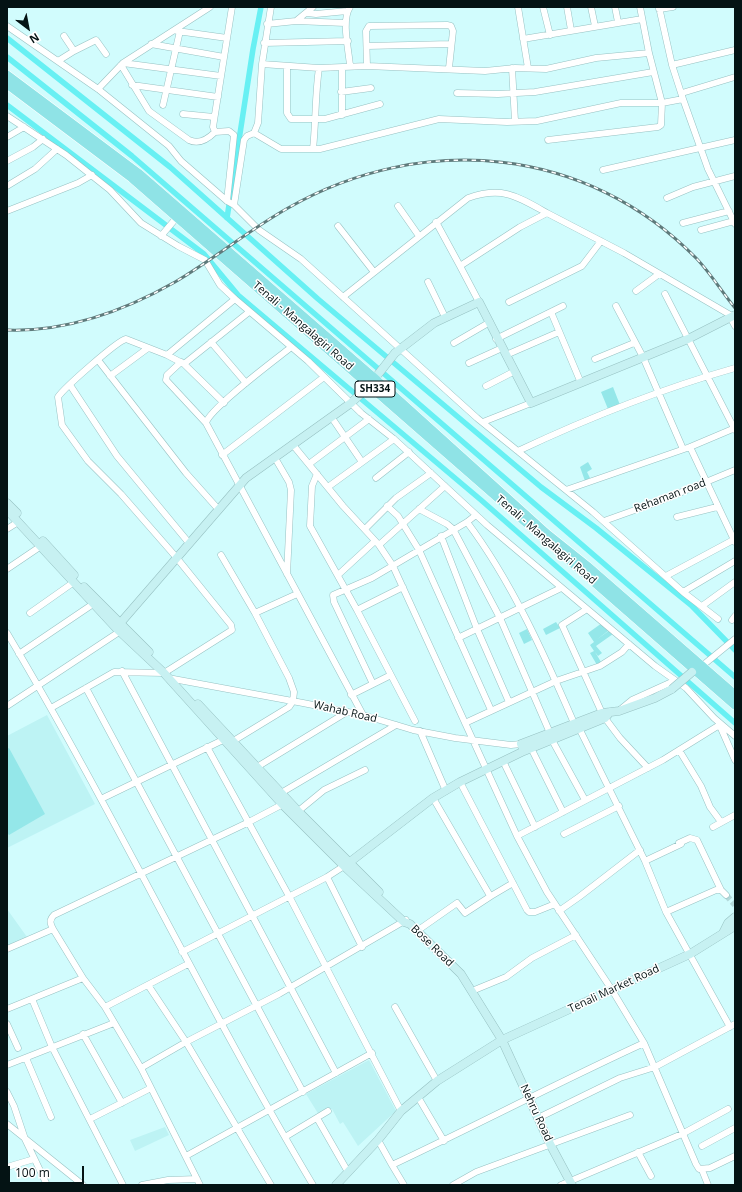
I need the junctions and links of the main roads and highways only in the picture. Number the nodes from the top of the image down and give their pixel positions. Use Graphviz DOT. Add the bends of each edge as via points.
graph roads {
  1 [pos="7,75"];
  2 [pos="7,84"];
  3 [pos="178,216"];
  4 [pos="732,316"];
  5 [pos="372,381"];
  6 [pos="7,503"];
  7 [pos="7,510"];
  8 [pos="118,628"];
  9 [pos="699,668"];
  10 [pos="735,695"];
  11 [pos="735,705"];
  12 [pos="228,740"];
  13 [pos="285,803"];
  14 [pos="347,864"];
  15 [pos="735,918"];
  16 [pos="734,929"];
  17 [pos="723,934"];
  18 [pos="502,1040"];
  19 [pos="571,1183"];
  20 [pos="336,1185"];
  1 -- 3 [label="main road, SH334" via="103,146"];
  2 -- 3 [label="main road, SH334" via="130,176"];
  3 -- 5 [label="main road, SH334" via="330,342"];
  4 -- 5 [label="main road" via="688,339 531,403 479,302 434,323 397,351"];
  5 -- 8 [label="main road" via="332,418 239,484"];
  5 -- 9 [label="main road, SH334" via="587,566"];
  6 -- 8 [label="main road"];
  7 -- 8 [label="main road"];
  8 -- 12 [label="main road" via="169,676"];
  9 -- 10 [label="main road, SH334"];
  9 -- 11 [label="main road, SH334"];
  9 -- 14 [label="main road, bridge" via="672,689 655,698 605,714 551,736 460,782 433,798"];
  12 -- 13 [label="main road"];
  12 -- 13 [label="main road" via="281,793"];
  13 -- 14 [label="main road, Bose Road"];
  14 -- 18 [label="main road, Bose Road" via="461,974"];
  15 -- 17 [label="main road, Tenali Market Road" via="728,923"];
  16 -- 17 [label="main road, Tenali Market Road"];
  17 -- 18 [label="main road, Tenali Market Road" via="690,954"];
  18 -- 19 [label="main road, Nehru Road"];
  18 -- 20 [label="main road, Tenali Market Road" via="437,1081 401,1111"];
}
